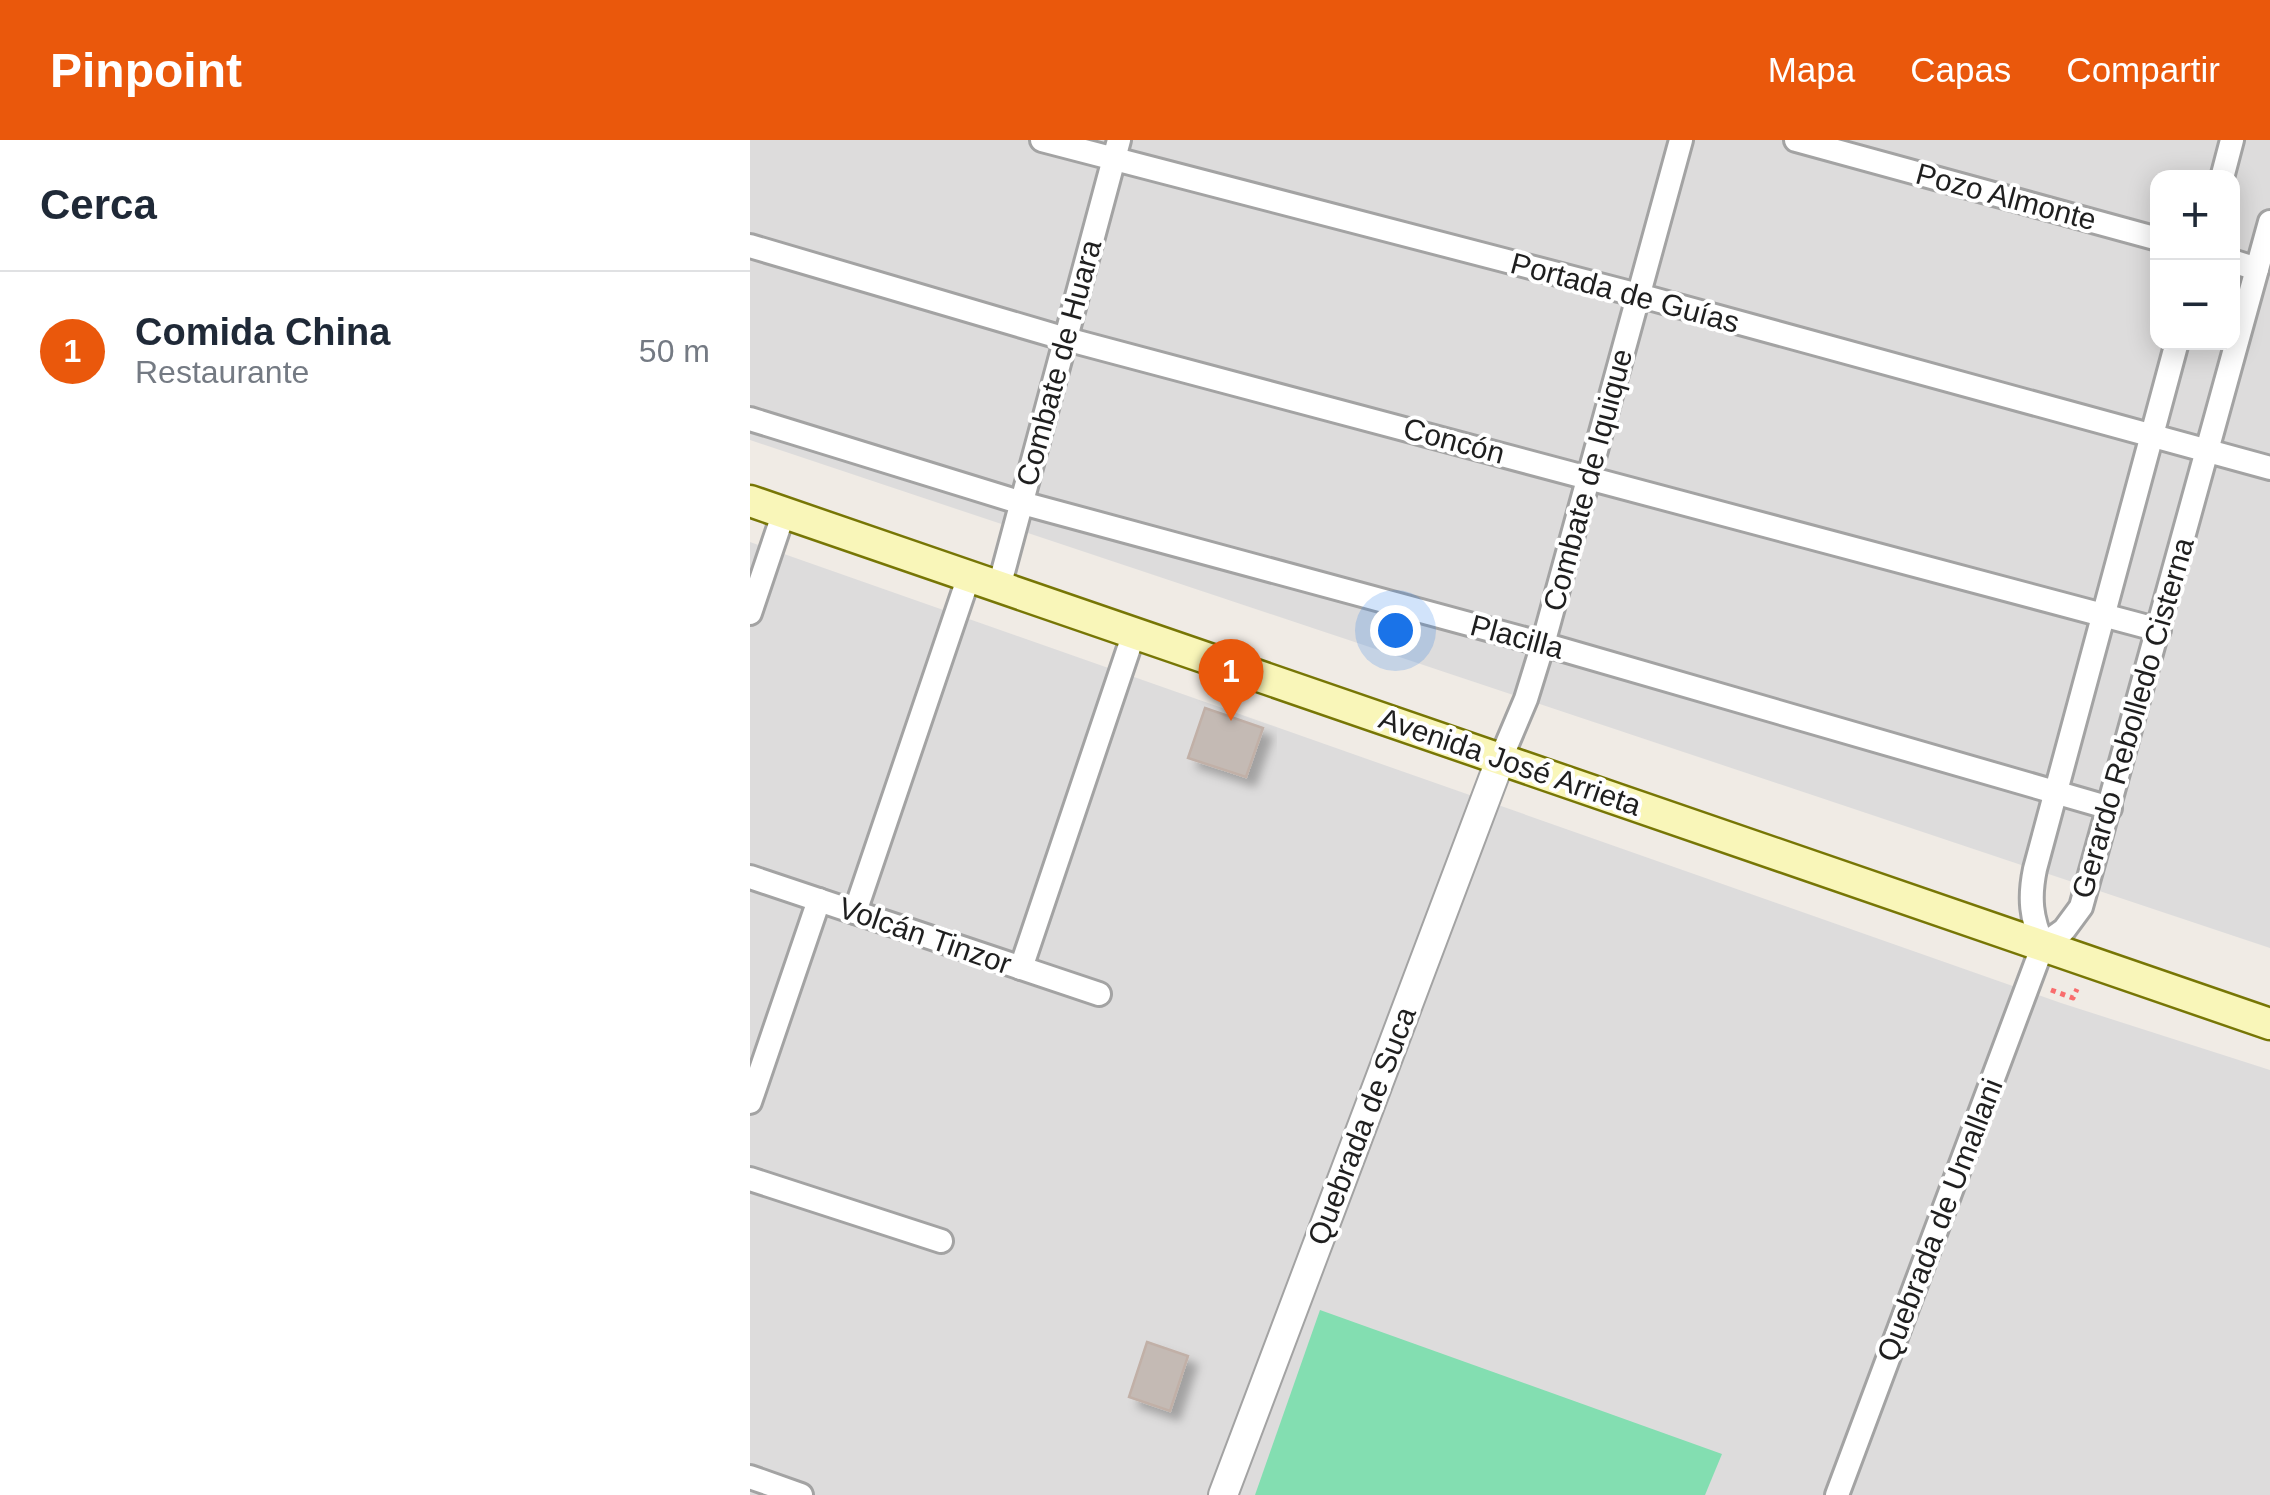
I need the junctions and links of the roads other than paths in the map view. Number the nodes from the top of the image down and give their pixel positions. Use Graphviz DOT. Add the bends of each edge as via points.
graph roads {
  1 [pos="1042,140"];
  2 [pos="1681,140"];
  3 [pos="1796,140"];
  4 [pos="2232,140"];
  5 [pos="1116,150"];
  6 [pos="2224,170"];
  7 [pos="2270,222"];
  8 [pos="2150,237"];
  9 [pos="750,246"];
  10 [pos="2240,264"];
  11 [pos="2257,270"];
  12 [pos="1638,295"];
  13 [pos="1066,339"];
  14 [pos="2174,350"];
  15 [pos="750,418"];
  16 [pos="2151,436"];
  17 [pos="2207,452"];
  18 [pos="2270,468"];
  19 [pos="1590,477"];
  20 [pos="750,501"];
  21 [pos="1022,503"];
  22 [pos="784,512"];
  23 [pos="969,576"];
  24 [pos="999,586"];
  25 [pos="750,613"];
  26 [pos="2102,613"];
  27 [pos="2159,630"];
  28 [pos="1134,633"];
  29 [pos="1543,644"];
  30 [pos="1502,758"];
  31 [pos="2054,790"];
  32 [pos="2110,808"];
  33 [pos="750,877"];
  34 [pos="819,900"];
  35 [pos="855,912"];
  36 [pos="2043,945"];
  37 [pos="1020,968"];
  38 [pos="1099,994"];
  39 [pos="2270,1024"];
  40 [pos="750,1102"];
  41 [pos="750,1179"];
  42 [pos="941,1241"];
  43 [pos="763,1486"];
  44 [pos="802,1495"];
  45 [pos="1223,1495"];
  46 [pos="1838,1495"];
  1 -- 5 [label="street, Portada de Guías"];
  2 -- 12 [label="street, Combate de Iquique"];
  3 -- 8 [label="street, Pozo Almonte"];
  4 -- 6 [label="street"];
  5 -- 12 [label="street, Portada de Guías"];
  5 -- 13 [label="street, Combate de Huara"];
  7 -- 11 [label="street, Gerardo Rebolledo Cisterna"];
  9 -- 13 [label="street, Concón"];
  10 -- 11 [label="street"];
  11 -- 17 [label="street, Gerardo Rebolledo Cisterna"];
  12 -- 16 [label="street, Portada de Guías"];
  12 -- 19 [label="street, Combate de Iquique"];
  13 -- 19 [label="street, Concón"];
  13 -- 21 [label="street, Combate de Huara"];
  14 -- 16 [label="street, Gerardo Rebolledo Cisterna"];
  15 -- 21 [label="street, Placilla"];
  16 -- 17 [label="street, Portada de Guías"];
  16 -- 26 [label="street, Gerardo Rebolledo Cisterna"];
  17 -- 18 [label="street, Portada de Guías"];
  17 -- 27 [label="street, Gerardo Rebolledo Cisterna"];
  19 -- 26 [label="street, Concón"];
  19 -- 29 [label="street, Combate de Iquique"];
  20 -- 22 [label="main road, Avenida José Arrieta"];
  21 -- 24 [label="street, Combate de Huara"];
  21 -- 29 [label="street, Placilla"];
  22 -- 23 [label="main road, Avenida José Arrieta"];
  22 -- 25 [label="street"];
  23 -- 24 [label="main road, Avenida José Arrieta"];
  23 -- 35 [label="street"];
  24 -- 28 [label="main road, Avenida José Arrieta"];
  26 -- 27 [label="street, Concón"];
  26 -- 31 [label="street, Gerardo Rebolledo Cisterna"];
  27 -- 32 [label="street, Gerardo Rebolledo Cisterna"];
  28 -- 30 [label="main road, Avenida José Arrieta"];
  28 -- 37 [label="street"];
  29 -- 30 [label="street, Combate de Iquique"];
  29 -- 31 [label="street, Placilla"];
  30 -- 36 [label="main road, Avenida José Arrieta"];
  30 -- 45 [label="street, Quebrada de Suca"];
  31 -- 32 [label="street, Placilla"];
  31 -- 36 [label="street, Gerardo Rebolledo Cisterna" via="2031,891 2032,921"];
  32 -- 36 [label="street, Gerardo Rebolledo Cisterna" via="2081,907"];
  33 -- 34 [label="street, Volcán Tinzor"];
  34 -- 35 [label="street, Volcán Tinzor"];
  34 -- 40 [label="street"];
  35 -- 37 [label="street, Volcán Tinzor"];
  36 -- 39 [label="main road, Avenida José Arrieta"];
  36 -- 46 [label="street, Quebrada de Umallani"];
  37 -- 38 [label="street, Volcán Tinzor"];
  41 -- 42 [label="street"];
  43 -- 44 [label="street"];
}
